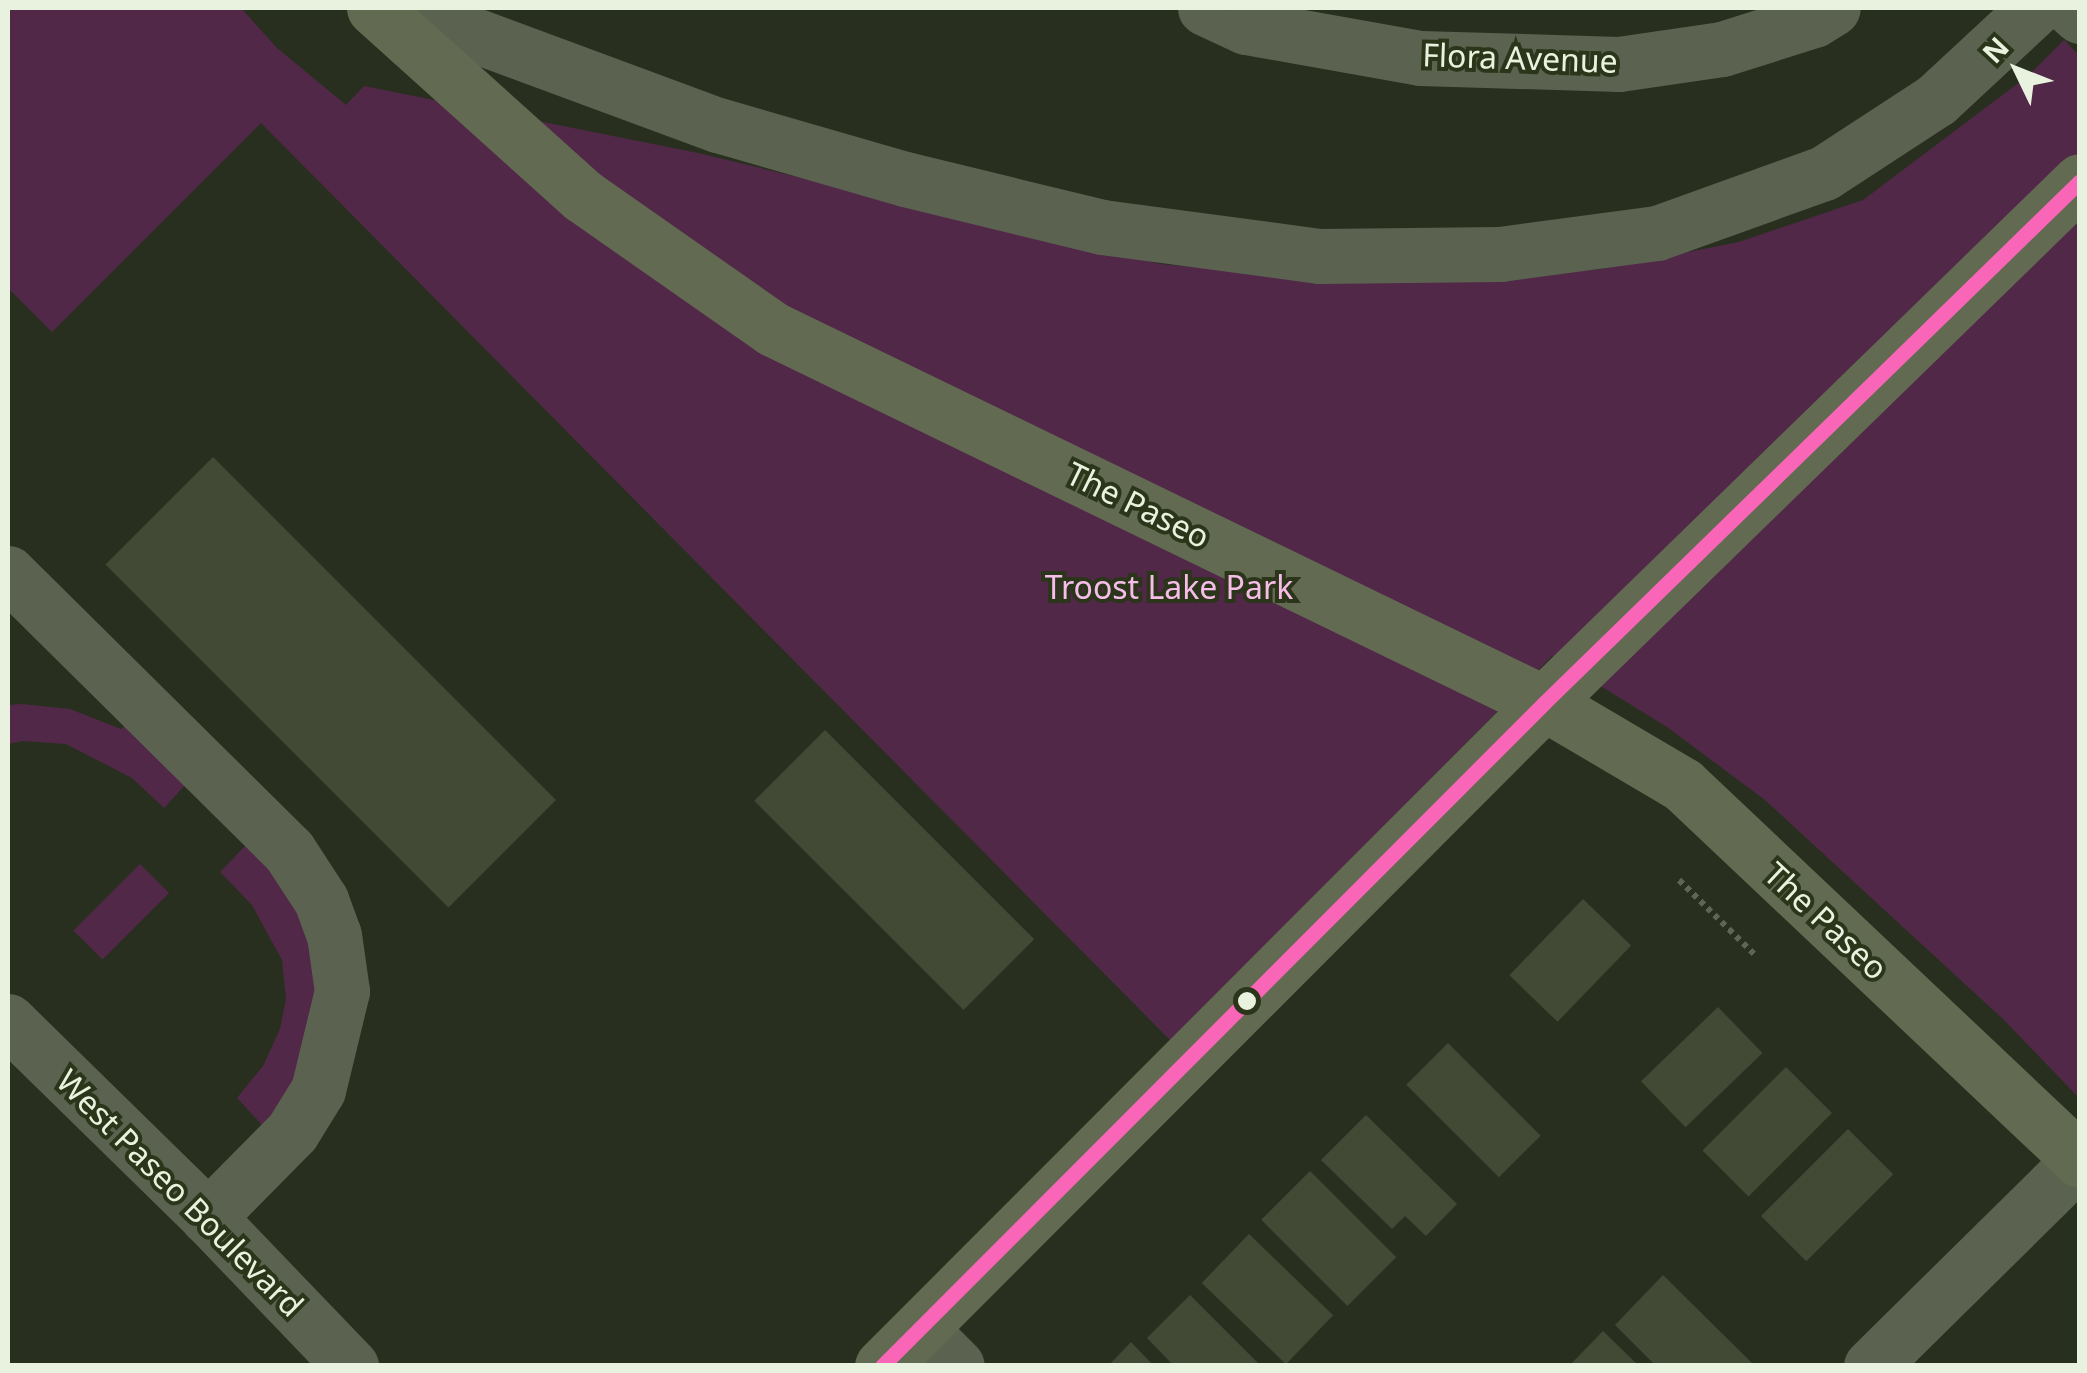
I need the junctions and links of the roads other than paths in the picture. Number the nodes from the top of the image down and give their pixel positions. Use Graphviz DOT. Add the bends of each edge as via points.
graph roads {
  1 [pos="374,8"];
  2 [pos="402,8"];
  3 [pos="1205,8"];
  4 [pos="1832,8"];
  5 [pos="2035,8"];
  6 [pos="2071,8"];
  7 [pos="2080,16"];
  8 [pos="2080,181"];
  9 [pos="8,573"];
  10 [pos="1544,702"];
  11 [pos="8,1021"];
  12 [pos="2080,1160"];
  13 [pos="208,1217"];
  14 [pos="920,1353"];
  15 [pos="351,1366"];
  16 [pos="1871,1366"];
  1 -- 10 [label="main road, The Paseo" via="583,196 774,328"];
  2 -- 5 [label="street" via="718,125 905,179 1102,227 1337,256 1500,254 1676,226 1824,173 1936,100"];
  3 -- 4 [label="street, Flora Avenue" via="1246,27 1420,58 1619,64 1722,49"];
  6 -- 7 [label="street"];
  8 -- 10 [label="main road"];
  9 -- 13 [label="street" via="289,851 321,900 334,935 342,991 318,1090 292,1132"];
  10 -- 12 [label="main road, The Paseo" via="1682,785"];
  10 -- 14 [label="main road"];
  11 -- 13 [label="street, West Paseo Boulevard"];
  12 -- 16 [label="street"];
  13 -- 15 [label="street, West Paseo Boulevard"];
}
